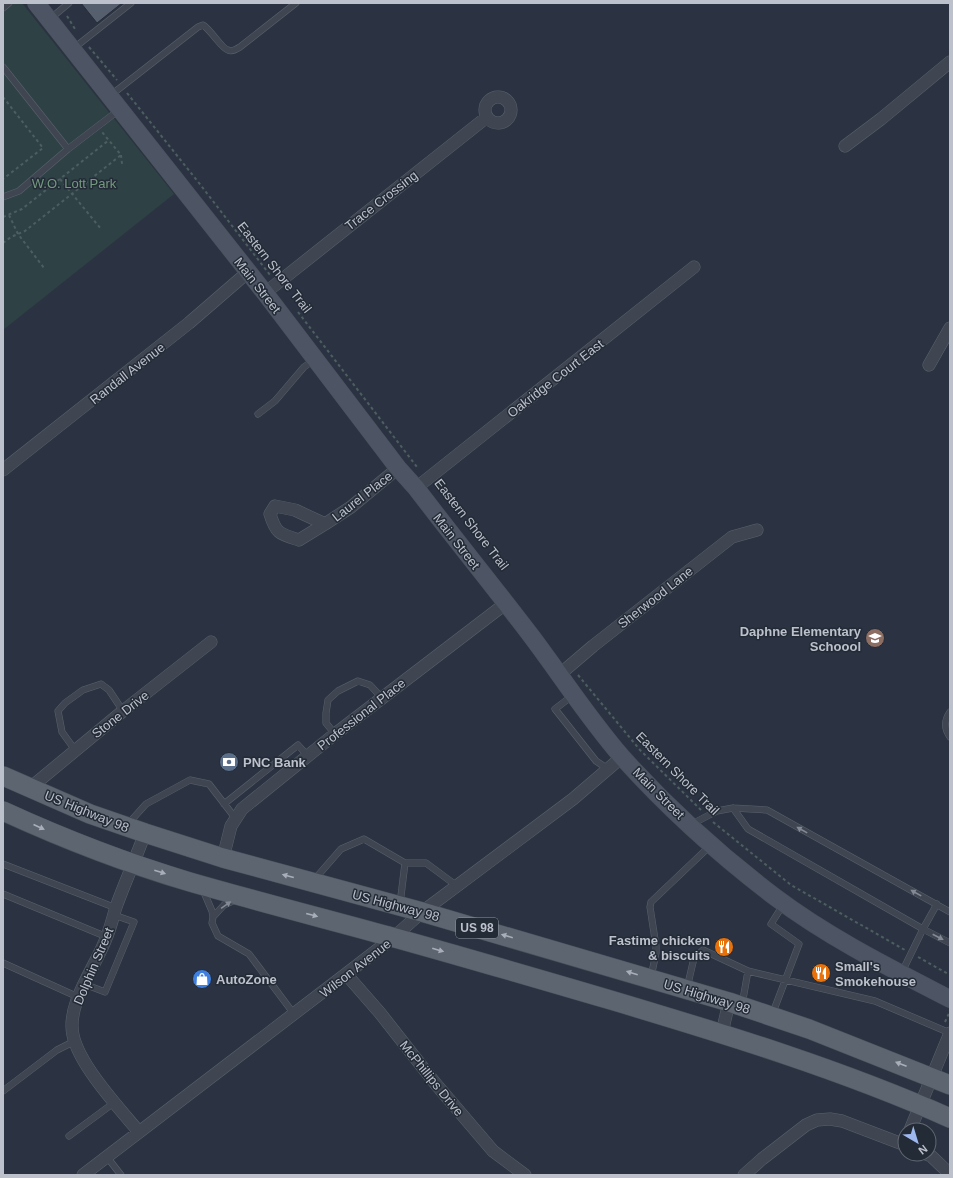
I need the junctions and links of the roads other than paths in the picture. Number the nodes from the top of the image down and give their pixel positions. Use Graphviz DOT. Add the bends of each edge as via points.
graph roads {
  1 [pos="9,3"];
  2 [pos="36,3"];
  3 [pos="69,3"];
  4 [pos="131,3"];
  5 [pos="296,3"];
  6 [pos="3,8"];
  7 [pos="56,14"];
  8 [pos="78,44"];
  9 [pos="950,62"];
  10 [pos="3,67"];
  11 [pos="116,91"];
  12 [pos="120,109"];
  13 [pos="487,117"];
  14 [pos="845,146"];
  15 [pos="68,149"];
  16 [pos="3,197"];
  17 [pos="694,267"];
  18 [pos="248,272"];
  19 [pos="271,288"];
  20 [pos="950,328"];
  21 [pos="316,359"];
  22 [pos="929,365"];
  23 [pos="258,414"];
  24 [pos="4,466"];
  25 [pos="398,468"];
  26 [pos="422,484"];
  27 [pos="326,524"];
  28 [pos="757,530"];
  29 [pos="505,604"];
  30 [pos="211,642"];
  31 [pos="565,670"];
  32 [pos="574,695"];
  33 [pos="382,698"];
  34 [pos="123,711"];
  35 [pos="950,712"];
  36 [pos="334,734"];
  37 [pos="950,737"];
  38 [pos="75,750"];
  39 [pos="308,756"];
  40 [pos="622,756"];
  41 [pos="608,769"];
  42 [pos="3,776"];
  43 [pos="30,788"];
  44 [pos="224,804"];
  45 [pos="733,808"];
  46 [pos="3,811"];
  47 [pos="236,819"];
  48 [pos="691,825"];
  49 [pos="126,827"];
  50 [pos="145,834"];
  51 [pos="712,844"];
  52 [pos="223,858"];
  53 [pos="133,863"];
  54 [pos="404,863"];
  55 [pos="3,864"];
  56 [pos="311,882"];
  57 [pos="200,885"];
  58 [pos="457,886"];
  59 [pos="3,894"];
  60 [pos="242,896"];
  61 [pos="784,903"];
  62 [pos="937,904"];
  63 [pos="399,906"];
  64 [pos="115,911"];
  65 [pos="422,912"];
  66 [pos="950,912"];
  67 [pos="213,917"];
  68 [pos="923,929"];
  69 [pos="107,937"];
  70 [pos="394,938"];
  71 [pos="950,942"];
  72 [pos="3,963"];
  73 [pos="748,971"];
  74 [pos="346,974"];
  75 [pos="901,974"];
  76 [pos="651,979"];
  77 [pos="785,979"];
  78 [pos="84,984"];
  79 [pos="687,989"];
  80 [pos="78,997"];
  81 [pos="950,999"];
  82 [pos="735,1004"];
  83 [pos="294,1014"];
  84 [pos="771,1016"];
  85 [pos="722,1033"];
  86 [pos="950,1033"];
  87 [pos="74,1041"];
  88 [pos="932,1076"];
  89 [pos="950,1085"];
  90 [pos="3,1091"];
  91 [pos="115,1102"];
  92 [pos="920,1105"];
  93 [pos="950,1118"];
  94 [pos="913,1122"];
  95 [pos="139,1132"];
  96 [pos="69,1136"];
  97 [pos="897,1141"];
  98 [pos="107,1156"];
  99 [pos="937,1162"];
  100 [pos="950,1174"];
  101 [pos="84,1175"];
  102 [pos="121,1175"];
  103 [pos="525,1175"];
  104 [pos="744,1175"];
  1 -- 6 [label="lane"];
  2 -- 7 [label="main road, Main Street"];
  3 -- 7 [label="lane"];
  4 -- 8 [label="lane"];
  5 -- 11 [label="lane" via="234,50 224,47 203,25 198,27"];
  7 -- 8 [label="main road, Main Street"];
  8 -- 11 [label="main road, Main Street"];
  9 -- 14 [label="street"];
  10 -- 15 [label="lane"];
  11 -- 12 [label="main road, Main Street"];
  12 -- 15 [label="lane"];
  12 -- 18 [label="main road, Main Street"];
  13 -- 19 [label="street, Trace Crossing"];
  15 -- 16 [label="lane" via="19,191"];
  17 -- 26 [label="street, Oakridge Court East"];
  18 -- 19 [label="main road, Main Street"];
  18 -- 24 [label="street, Randall Avenue" via="190,323"];
  19 -- 21 [label="main road, Main Street"];
  20 -- 22 [label="street"];
  21 -- 23 [label="lane" via="304,367 275,401"];
  21 -- 25 [label="main road, Main Street"];
  25 -- 26 [label="main road, Main Street"];
  25 -- 27 [label="street, Laurel Place"];
  26 -- 29 [label="main road, Main Street"];
  28 -- 31 [label="street, Sherwood Lane" via="732,536"];
  29 -- 31 [label="main road, Main Street"];
  29 -- 33 [label="street, Professional Place"];
  30 -- 34 [label="street, Stone Drive"];
  31 -- 32 [label="main road, Main Street"];
  32 -- 40 [label="main road, Main Street"];
  32 -- 41 [label="lane" via="555,710 596,761"];
  33 -- 36 [label="street, Professional Place"];
  33 -- 36 [label="lane" via="370,685 358,681 338,691 328,700 326,713 326,723"];
  34 -- 38 [label="street, Stone Drive"];
  34 -- 38 [label="lane" via="109,690 101,684 83,690 65,703 58,711 59,718 62,732"];
  35 -- 37 [label="lane" via="946,718 946,731"];
  36 -- 39 [label="street, Professional Place"];
  38 -- 43 [label="street, Stone Drive"];
  39 -- 44 [label="lane" via="298,745"];
  39 -- 47 [label="street, Professional Place" via="242,809"];
  40 -- 41 [label="street, Wilson Avenue"];
  40 -- 48 [label="main road, Main Street"];
  41 -- 58 [label="street, Wilson Avenue" via="573,799"];
  42 -- 43 [label="main road, US Highway 98 / US 98"];
  43 -- 49 [label="main road, US Highway 98 / US 98"];
  44 -- 47 [label="lane"];
  44 -- 49 [label="lane" via="208,784 190,780 146,804"];
  45 -- 48 [label="lane" via="717,811"];
  62 -- 45 [label="lane, one-way" via="767,810"];
  45 -- 68 [label="lane" via="748,829"];
  46 -- 53 [label="main road, US 98, one-way" via="53,834"];
  47 -- 52 [label="street, Professional Place" via="231,826"];
  48 -- 51 [label="main road, Main Street"];
  49 -- 50 [label="main road, US Highway 98 / US 98"];
  50 -- 52 [label="main road, US Highway 98 / US 98"];
  50 -- 53 [label="street, Dolphin Street"];
  51 -- 61 [label="main road, Main Street"];
  51 -- 76 [label="lane" via="651,902 656,940"];
  56 -- 52 [label="main road, US Highway 98 / US 98, one-way"];
  53 -- 57 [label="main road, US 98, one-way"];
  53 -- 64 [label="street, Dolphin Street"];
  54 -- 56 [label="lane" via="364,839 341,849"];
  54 -- 58 [label="lane" via="426,863"];
  54 -- 63 [label="lane"];
  55 -- 64 [label="lane"];
  56 -- 63 [label="main road, US Highway 98 / US 98"];
  57 -- 60 [label="main road, US 98"];
  57 -- 67 [label="lane"];
  58 -- 65 [label="street, Wilson Avenue"];
  59 -- 69 [label="lane"];
  67 -- 60 [label="lane, one-way" via="224,905"];
  60 -- 70 [label="main road, US 98, one-way"];
  61 -- 75 [label="main road, Main Street" via="837,938"];
  61 -- 77 [label="lane" via="771,924 799,944"];
  62 -- 66 [label="lane"];
  62 -- 68 [label="lane"];
  63 -- 65 [label="main road, US Highway 98 / US 98"];
  64 -- 69 [label="street, Dolphin Street"];
  64 -- 78 [label="lane" via="134,922 105,992"];
  65 -- 70 [label="street, Wilson Avenue"];
  76 -- 65 [label="main road, US Highway 98 / US 98, one-way"];
  67 -- 83 [label="lane" via="212,923 218,936 249,954"];
  68 -- 71 [label="lane, one-way"];
  68 -- 75 [label="lane"];
  69 -- 78 [label="street, Dolphin Street"];
  70 -- 74 [label="street, Wilson Avenue"];
  70 -- 85 [label="main road, US 98, one-way"];
  72 -- 80 [label="lane"];
  73 -- 77 [label="lane"];
  73 -- 79 [label="lane" via="703,950 694,958"];
  73 -- 82 [label="lane"];
  74 -- 83 [label="street, Wilson Avenue"];
  74 -- 103 [label="street, McPhillips Drive" via="493,1151"];
  75 -- 81 [label="main road, Main Street"];
  76 -- 79 [label="main road, US Highway 98 / US 98"];
  77 -- 84 [label="lane"];
  77 -- 86 [label="lane" via="875,1001"];
  78 -- 80 [label="street, Dolphin Street"];
  79 -- 82 [label="main road, US Highway 98 / US 98"];
  80 -- 87 [label="street, Dolphin Street" via="72,1021"];
  82 -- 84 [label="main road, US Highway 98 / US 98"];
  82 -- 85 [label="street"];
  83 -- 95 [label="street, Wilson Avenue"];
  88 -- 84 [label="main road, US Highway 98 / US 98, one-way"];
  85 -- 92 [label="main road, US 98"];
  86 -- 88 [label="street"];
  87 -- 90 [label="lane" via="57,1050"];
  87 -- 91 [label="street, Dolphin Street" via="101,1086"];
  88 -- 89 [label="main road, US Highway 98 / US 98"];
  88 -- 92 [label="street"];
  91 -- 95 [label="street, Dolphin Street"];
  91 -- 96 [label="lane"];
  92 -- 93 [label="main road, US 98"];
  92 -- 94 [label="street"];
  95 -- 98 [label="street, Wilson Avenue"];
  97 -- 104 [label="street" via="842,1121 817,1120 806,1125"];
  98 -- 101 [label="street, Wilson Avenue"];
  98 -- 102 [label="lane"];
  99 -- 100 [label="street"];
}
